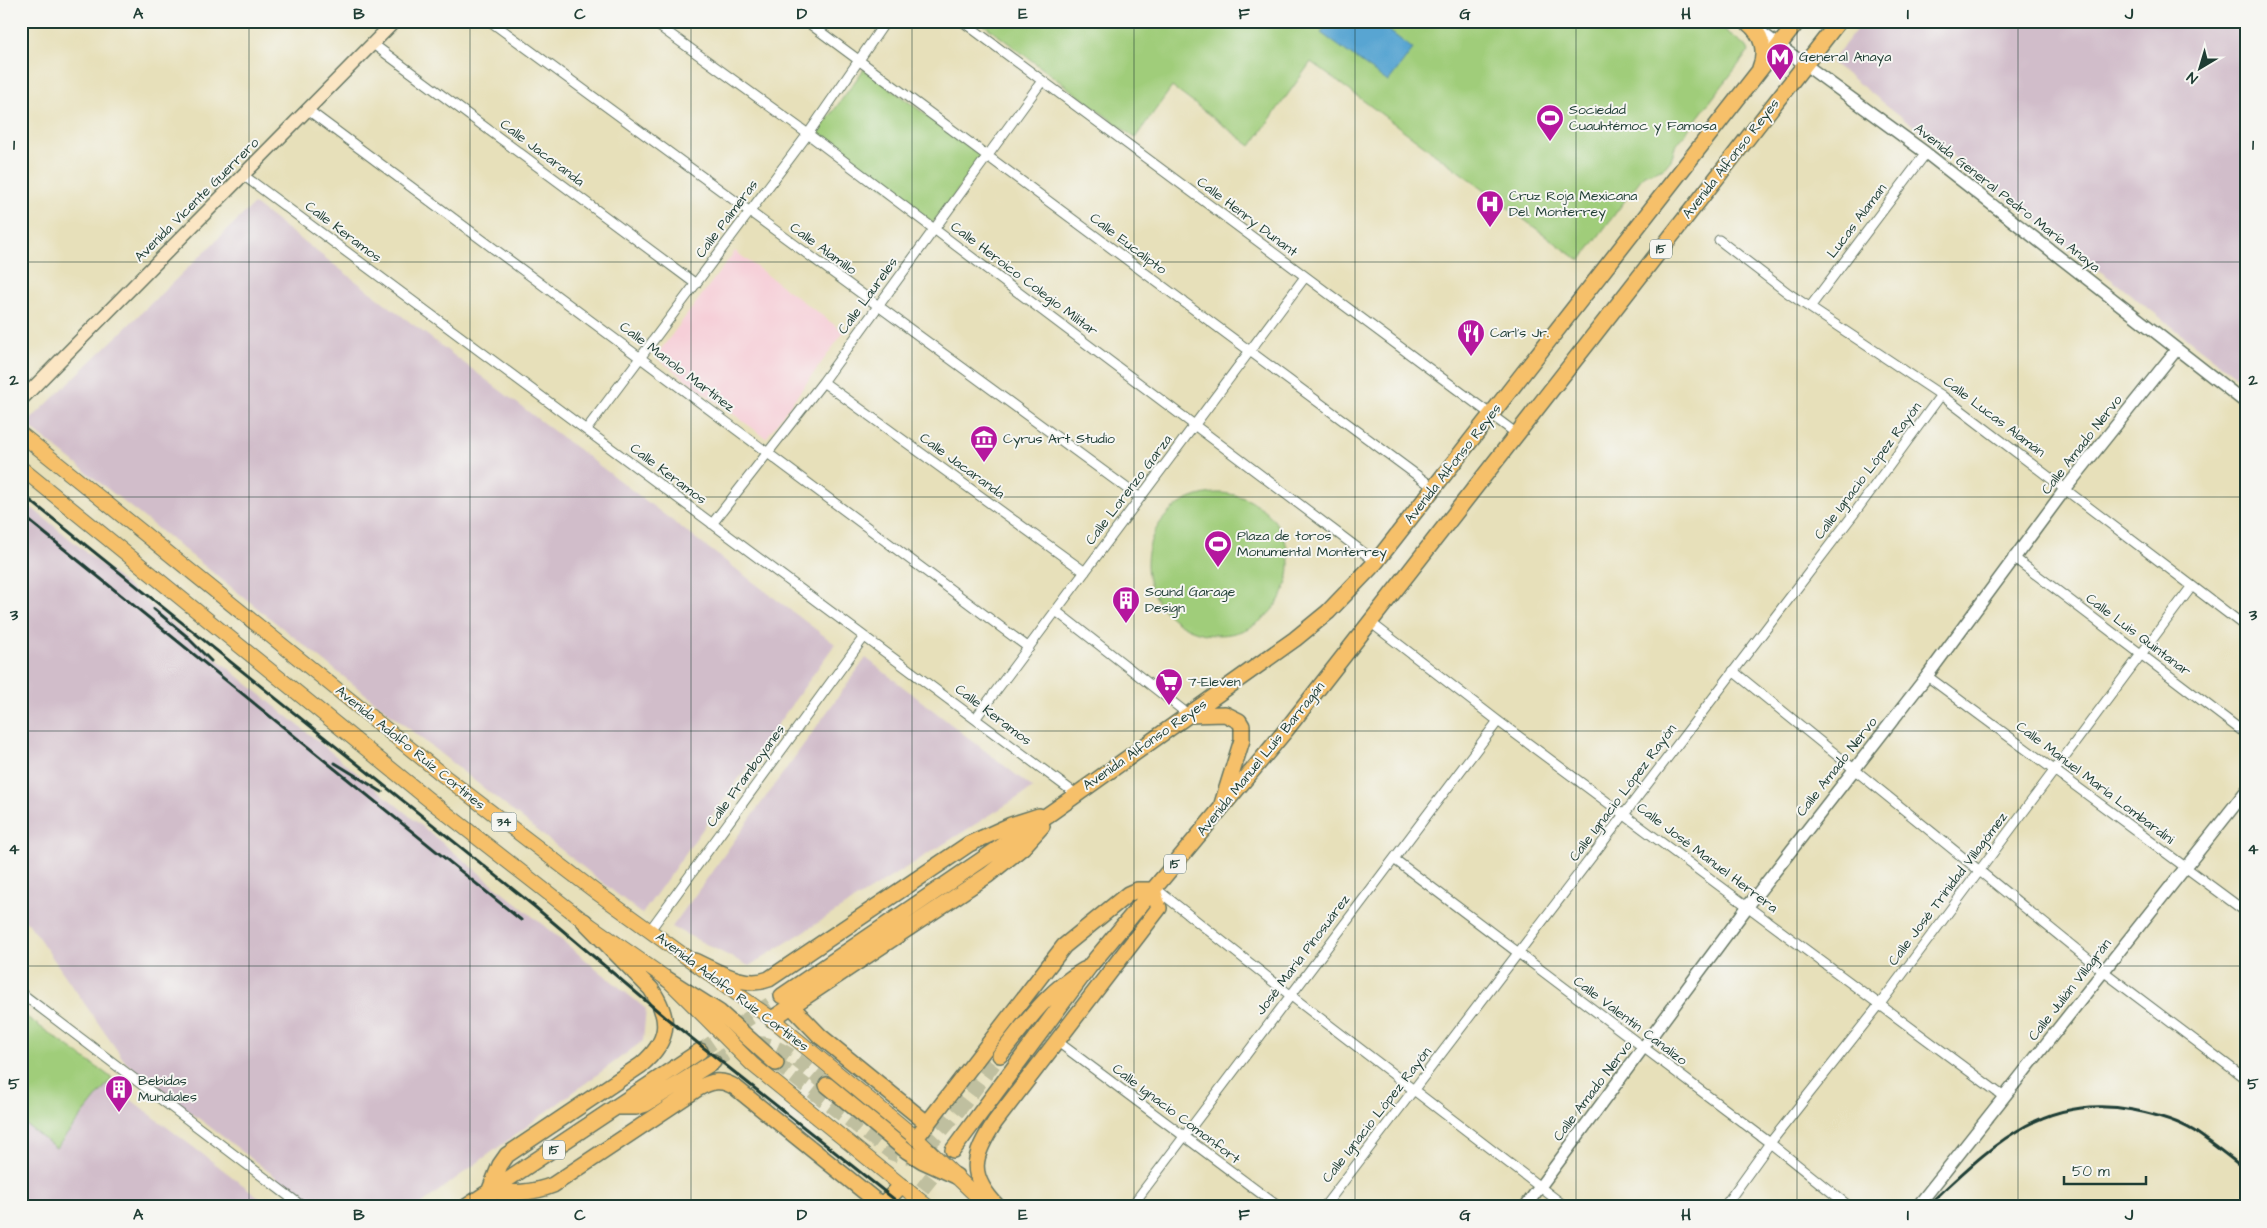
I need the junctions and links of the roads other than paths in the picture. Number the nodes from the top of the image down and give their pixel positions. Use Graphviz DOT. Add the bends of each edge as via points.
graph roads {
  1 [pos="395,21"];
  2 [pos="490,21"];
  3 [pos="652,21"];
  4 [pos="806,21"];
  5 [pos="886,21"];
  6 [pos="962,21"];
  7 [pos="1798,21"];
  8 [pos="1839,21"];
  9 [pos="1747,22"];
  10 [pos="373,44"];
  11 [pos="1779,46"];
  12 [pos="859,61"];
  13 [pos="1806,64"];
  14 [pos="1755,78"];
  15 [pos="1042,81"];
  16 [pos="308,110"];
  17 [pos="808,134"];
  18 [pos="1926,153"];
  19 [pos="988,157"];
  20 [pos="243,175"];
  21 [pos="749,212"];
  22 [pos="934,230"];
  23 [pos="1719,240"];
  24 [pos="1306,277"];
  25 [pos="696,284"];
  26 [pos="878,305"];
  27 [pos="1810,306"];
  28 [pos="2176,349"];
  29 [pos="1250,352"];
  30 [pos="642,357"];
  31 [pos="823,382"];
  32 [pos="1941,394"];
  33 [pos="21,400"];
  34 [pos="2246,403"];
  35 [pos="1491,415"];
  36 [pos="1195,424"];
  37 [pos="586,430"];
  38 [pos="21,434"];
  39 [pos="1516,434"];
  40 [pos="768,451"];
  41 [pos="21,468"];
  42 [pos="1434,488"];
  43 [pos="2066,488"];
  44 [pos="1140,498"];
  45 [pos="712,524"];
  46 [pos="2014,557"];
  47 [pos="1376,562"];
  48 [pos="1085,572"];
  49 [pos="1402,581"];
  50 [pos="2192,586"];
  51 [pos="1056,611"];
  52 [pos="1370,622"];
  53 [pos="2246,627"];
  54 [pos="864,637"];
  55 [pos="1029,648"];
  56 [pos="2141,655"];
  57 [pos="1733,672"];
  58 [pos="1928,676"];
  59 [pos="1189,715"];
  60 [pos="975,719"];
  61 [pos="1498,721"];
  62 [pos="2246,734"];
  63 [pos="2055,770"];
  64 [pos="1854,771"];
  65 [pos="2246,791"];
  66 [pos="1076,794"];
  67 [pos="1052,812"];
  68 [pos="1219,812"];
  69 [pos="1624,814"];
  70 [pos="1394,859"];
  71 [pos="2184,867"];
  72 [pos="1979,871"];
  73 [pos="1154,889"];
  74 [pos="1748,906"];
  75 [pos="2246,912"];
  76 [pos="584,921"];
  77 [pos="650,930"];
  78 [pos="1518,954"];
  79 [pos="694,961"];
  80 [pos="1089,968"];
  81 [pos="2103,971"];
  82 [pos="667,979"];
  83 [pos="21,993"];
  84 [pos="1290,995"];
  85 [pos="787,1002"];
  86 [pos="1880,1004"];
  87 [pos="772,1019"];
  88 [pos="1058,1042"];
  89 [pos="1643,1047"];
  90 [pos="700,1051"];
  91 [pos="1000,1055"];
  92 [pos="713,1062"];
  93 [pos="776,1063"];
  94 [pos="2246,1079"];
  95 [pos="827,1085"];
  96 [pos="1414,1091"];
  97 [pos="2004,1097"];
  98 [pos="619,1107"];
  99 [pos="928,1124"];
  100 [pos="1183,1137"];
  101 [pos="916,1138"];
  102 [pos="1770,1143"];
  103 [pos="953,1150"];
  104 [pos="956,1176"];
  105 [pos="901,1186"];
  106 [pos="1540,1187"];
  107 [pos="489,1192"];
  108 [pos="880,1206"];
  109 [pos="303,1207"];
  110 [pos="466,1207"];
  111 [pos="928,1207"];
  112 [pos="988,1207"];
  113 [pos="998,1207"];
  114 [pos="1131,1207"];
  115 [pos="1279,1207"];
  116 [pos="1324,1207"];
  117 [pos="1525,1207"];
  118 [pos="1566,1207"];
  119 [pos="1724,1207"];
  120 [pos="1850,1207"];
  121 [pos="1917,1207"];
  1 -- 10 [label="main road, Avenida Vicente Guerrero"];
  2 -- 21 [label="street, Calle Alamillo"];
  3 -- 17 [label="street, Calle Heroico Colegio Militar"];
  4 -- 12 [label="street, Calle Eucalipto"];
  5 -- 12 [label="street, Calle Palmeras"];
  6 -- 15 [label="street, Calle Henry Dunant"];
  7 -- 11 [label="highway, Avenida Alfonso Reyes / 15"];
  8 -- 13 [label="highway, Avenida Alfonso Reyes / 15"];
  9 -- 11 [label="street, Avenida General Pedro María Anaya"];
  9 -- 14 [label="highway" via="1756,31 1763,48 1762,65"];
  10 -- 16 [label="main road, Avenida Vicente Guerrero"];
  10 -- 25 [label="street, Calle Jacaranda"];
  11 -- 13 [label="street, Avenida General Pedro María Anaya"];
  11 -- 14 [label="highway, Avenida Alfonso Reyes / 15"];
  12 -- 17 [label="street, Calle Palmeras"];
  12 -- 19 [label="street, Calle Eucalipto"];
  13 -- 18 [label="street, Avenida General Pedro María Anaya"];
  13 -- 39 [label="highway, Avenida Alfonso Reyes / 15"];
  14 -- 35 [label="highway, Avenida Alfonso Reyes / 15"];
  15 -- 19 [label="street, Calle Laureles"];
  15 -- 24 [label="street, Calle Henry Dunant"];
  16 -- 20 [label="main road, Avenida Vicente Guerrero"];
  16 -- 30 [label="street, Calle Manolo Martínez"];
  17 -- 21 [label="street, Calle Palmeras"];
  17 -- 22 [label="street, Calle Heroico Colegio Militar"];
  18 -- 27 [label="street, Lucas Alaman"];
  18 -- 28 [label="street, Avenida General Pedro María Anaya"];
  19 -- 22 [label="street, Calle Laureles"];
  19 -- 29 [label="street, Calle Eucalipto"];
  20 -- 33 [label="main road, Avenida Vicente Guerrero"];
  20 -- 37 [label="street, Calle Keramos"];
  21 -- 25 [label="street, Calle Palmeras"];
  21 -- 26 [label="street, Calle Alamillo"];
  22 -- 26 [label="street, Calle Laureles"];
  22 -- 36 [label="street, Calle Heroico Colegio Militar"];
  23 -- 27 [label="street, Calle Lucas Alamán"];
  24 -- 29 [label="street, Calle Lorenzo Garza"];
  24 -- 35 [label="street, Calle Henry Dunant"];
  25 -- 30 [label="street, Calle Palmeras"];
  26 -- 31 [label="street, Calle Laureles"];
  26 -- 44 [label="street, Calle Alamillo"];
  27 -- 32 [label="street, Calle Lucas Alamán"];
  28 -- 34 [label="street, Avenida General Pedro María Anaya"];
  28 -- 43 [label="street, Calle Amado Nervo"];
  29 -- 36 [label="street, Calle Lorenzo Garza"];
  29 -- 42 [label="street, Calle Eucalipto"];
  30 -- 37 [label="street, Calle Palmeras"];
  30 -- 40 [label="street, Calle Manolo Martínez"];
  31 -- 40 [label="street, Calle Laureles"];
  31 -- 48 [label="street, Calle Jacaranda"];
  32 -- 43 [label="street, Calle Lucas Alamán"];
  32 -- 57 [label="street, Calle Ignacio López Rayón"];
  35 -- 39 [label="street, Calle Henry Dunant"];
  35 -- 42 [label="highway, Avenida Alfonso Reyes / 15"];
  36 -- 44 [label="street, Calle Lorenzo Garza"];
  36 -- 47 [label="street, Calle Heroico Colegio Militar"];
  37 -- 45 [label="street, Calle Keramos"];
  38 -- 77 [label="main road, Avenida Adolfo Ruíz Cortines / 34" via="444,776"];
  39 -- 49 [label="highway, Avenida Alfonso Reyes / 15"];
  40 -- 45 [label="street, Calle Laureles"];
  40 -- 55 [label="street, Calle Manolo Martínez"];
  41 -- 76 [label="main road, Avenida Adolfo Ruíz Cortines / 34" via="420,793"];
  42 -- 47 [label="highway, Avenida Alfonso Reyes / 15"];
  43 -- 46 [label="street, Calle Amado Nervo"];
  43 -- 50 [label="street, Calle Lucas Alamán"];
  44 -- 48 [label="street, Calle Lorenzo Garza"];
  45 -- 54 [label="street, Calle Keramos"];
  46 -- 56 [label="street, Calle Luis Quintanar"];
  46 -- 58 [label="street, Calle Amado Nervo"];
  47 -- 59 [label="highway, Avenida Alfonso Reyes / 15" via="1328,612"];
  48 -- 51 [label="street, Calle Lorenzo Garza"];
  49 -- 52 [label="highway, Avenida Manuel Luis Barragán / 15"];
  50 -- 53 [label="street, Calle Lucas Alamán"];
  50 -- 56 [label="street, Calle José Trinidad Villagómez"];
  51 -- 55 [label="street, Calle Lorenzo Garza"];
  51 -- 59 [label="street"];
  52 -- 61 [label="street, Calle José Manuel Herrera"];
  52 -- 68 [label="highway, Avenida Manuel Luis Barragán / 15"];
  54 -- 60 [label="street, Calle Keramos"];
  54 -- 77 [label="street, Calle Framboyanes"];
  55 -- 60 [label="street, Calle Lorenzo Garza"];
  56 -- 62 [label="street, Calle Luis Quintanar"];
  56 -- 63 [label="street, Calle José Trinidad Villagómez"];
  57 -- 64 [label="street"];
  57 -- 69 [label="street, Calle Ignacio López Rayón"];
  58 -- 63 [label="street, Calle Manuel María Lombardini"];
  58 -- 64 [label="street, Calle Amado Nervo"];
  59 -- 66 [label="highway, Avenida Alfonso Reyes / 15"];
  59 -- 68 [label="highway" via="1225,714 1242,726 1242,740"];
  60 -- 66 [label="street, Calle Keramos"];
  61 -- 69 [label="street, Calle José Manuel Herrera"];
  61 -- 70 [label="street, José María Pinosuárez"];
  63 -- 71 [label="street, Calle Manuel María Lombardini"];
  63 -- 72 [label="street, Calle José Trinidad Villagómez"];
  64 -- 72 [label="street"];
  64 -- 74 [label="street, Calle Amado Nervo"];
  65 -- 71 [label="street, Calle Julián Villagrán"];
  66 -- 67 [label="highway, Avenida Alfonso Reyes / 15"];
  67 -- 79 [label="highway" via="1011,825 969,844 769,979 745,982"];
  67 -- 85 [label="highway" via="1023,847 988,875"];
  68 -- 73 [label="highway, Avenida Manuel Luis Barragán / 15"];
  69 -- 74 [label="street, Calle José Manuel Herrera"];
  69 -- 78 [label="street, Calle Ignacio López Rayón"];
  70 -- 78 [label="street, Calle Valentín Canalizo"];
  70 -- 84 [label="street, José María Pinosuárez"];
  71 -- 75 [label="street, Calle Manuel María Lombardini"];
  71 -- 81 [label="street, Calle Julián Villagrán"];
  72 -- 81 [label="street"];
  72 -- 86 [label="street, Calle José Trinidad Villagómez"];
  73 -- 80 [label="highway, Avenida Manuel Luis Barragán / 15"];
  73 -- 84 [label="street"];
  73 -- 88 [label="highway" via="1159,908"];
  73 -- 99 [label="highway" via="1128,894 1064,946"];
  74 -- 86 [label="street, Calle José Manuel Herrera"];
  74 -- 89 [label="street, Calle Amado Nervo"];
  76 -- 82 [label="main road, Avenida Adolfo Ruíz Cortines / 34"];
  76 -- 107 [label="highway" via="660,1001 666,1030 657,1050 641,1065 507,1155"];
  77 -- 79 [label="main road, Avenida Adolfo Ruíz Cortines / 34"];
  78 -- 89 [label="street, Calle Valentín Canalizo"];
  78 -- 96 [label="street, Calle Ignacio López Rayón"];
  79 -- 87 [label="main road, Avenida Adolfo Ruíz Cortines / 34"];
  80 -- 91 [label="highway" via="1065,980 1050,994"];
  80 -- 103 [label="highway, Avenida Manuel Luis Barragán / 15"];
  81 -- 94 [label="street"];
  81 -- 97 [label="street, Calle Julián Villagrán"];
  82 -- 93 [label="highway" via="719,1012"];
  82 -- 105 [label="main road, Avenida Adolfo Ruíz Cortines / 34" via="753,1065"];
  83 -- 109 [label="street"];
  84 -- 96 [label="street"];
  84 -- 100 [label="street, José María Pinosuárez"];
  85 -- 87 [label="highway"];
  85 -- 99 [label="highway" via="820,1036"];
  86 -- 97 [label="street, Calle José Manuel Herrera"];
  86 -- 102 [label="street, Calle José Trinidad Villagómez"];
  87 -- 101 [label="main road, Avenida Adolfo Ruíz Cortines / 34"];
  88 -- 100 [label="street, Calle Ignacio Comonfort"];
  88 -- 113 [label="highway" via="995,1122 981,1145 976,1174 980,1185"];
  89 -- 102 [label="street, Calle Valentín Canalizo"];
  89 -- 106 [label="street, Calle Amado Nervo"];
  90 -- 98 [label="highway, 15"];
  92 -- 98 [label="highway" via="646,1104"];
  95 -- 104 [label="highway" via="907,1151 923,1162"];
  96 -- 106 [label="street"];
  96 -- 116 [label="street, Calle Ignacio López Rayón"];
  97 -- 121 [label="street, Calle Julián Villagrán"];
  98 -- 107 [label="highway, 15"];
  99 -- 101 [label="highway"];
  100 -- 114 [label="street, José María Pinosuárez"];
  100 -- 115 [label="street, Calle Ignacio Comonfort"];
  101 -- 104 [label="main road, Avenida Adolfo Ruíz Cortines / 34"];
  102 -- 119 [label="street, Calle José Trinidad Villagómez"];
  102 -- 120 [label="street, Calle Valentín Canalizo"];
  104 -- 112 [label="main road, Avenida Adolfo Ruíz Cortines / 34"];
  105 -- 108 [label="highway"];
  105 -- 111 [label="main road, Avenida Adolfo Ruíz Cortines / 34"];
  106 -- 117 [label="street, Calle Amado Nervo"];
  106 -- 118 [label="street"];
  107 -- 108 [label="highway" via="535,1192 553,1184 696,1089 720,1081 736,1088"];
  107 -- 110 [label="highway, 15"];
}
